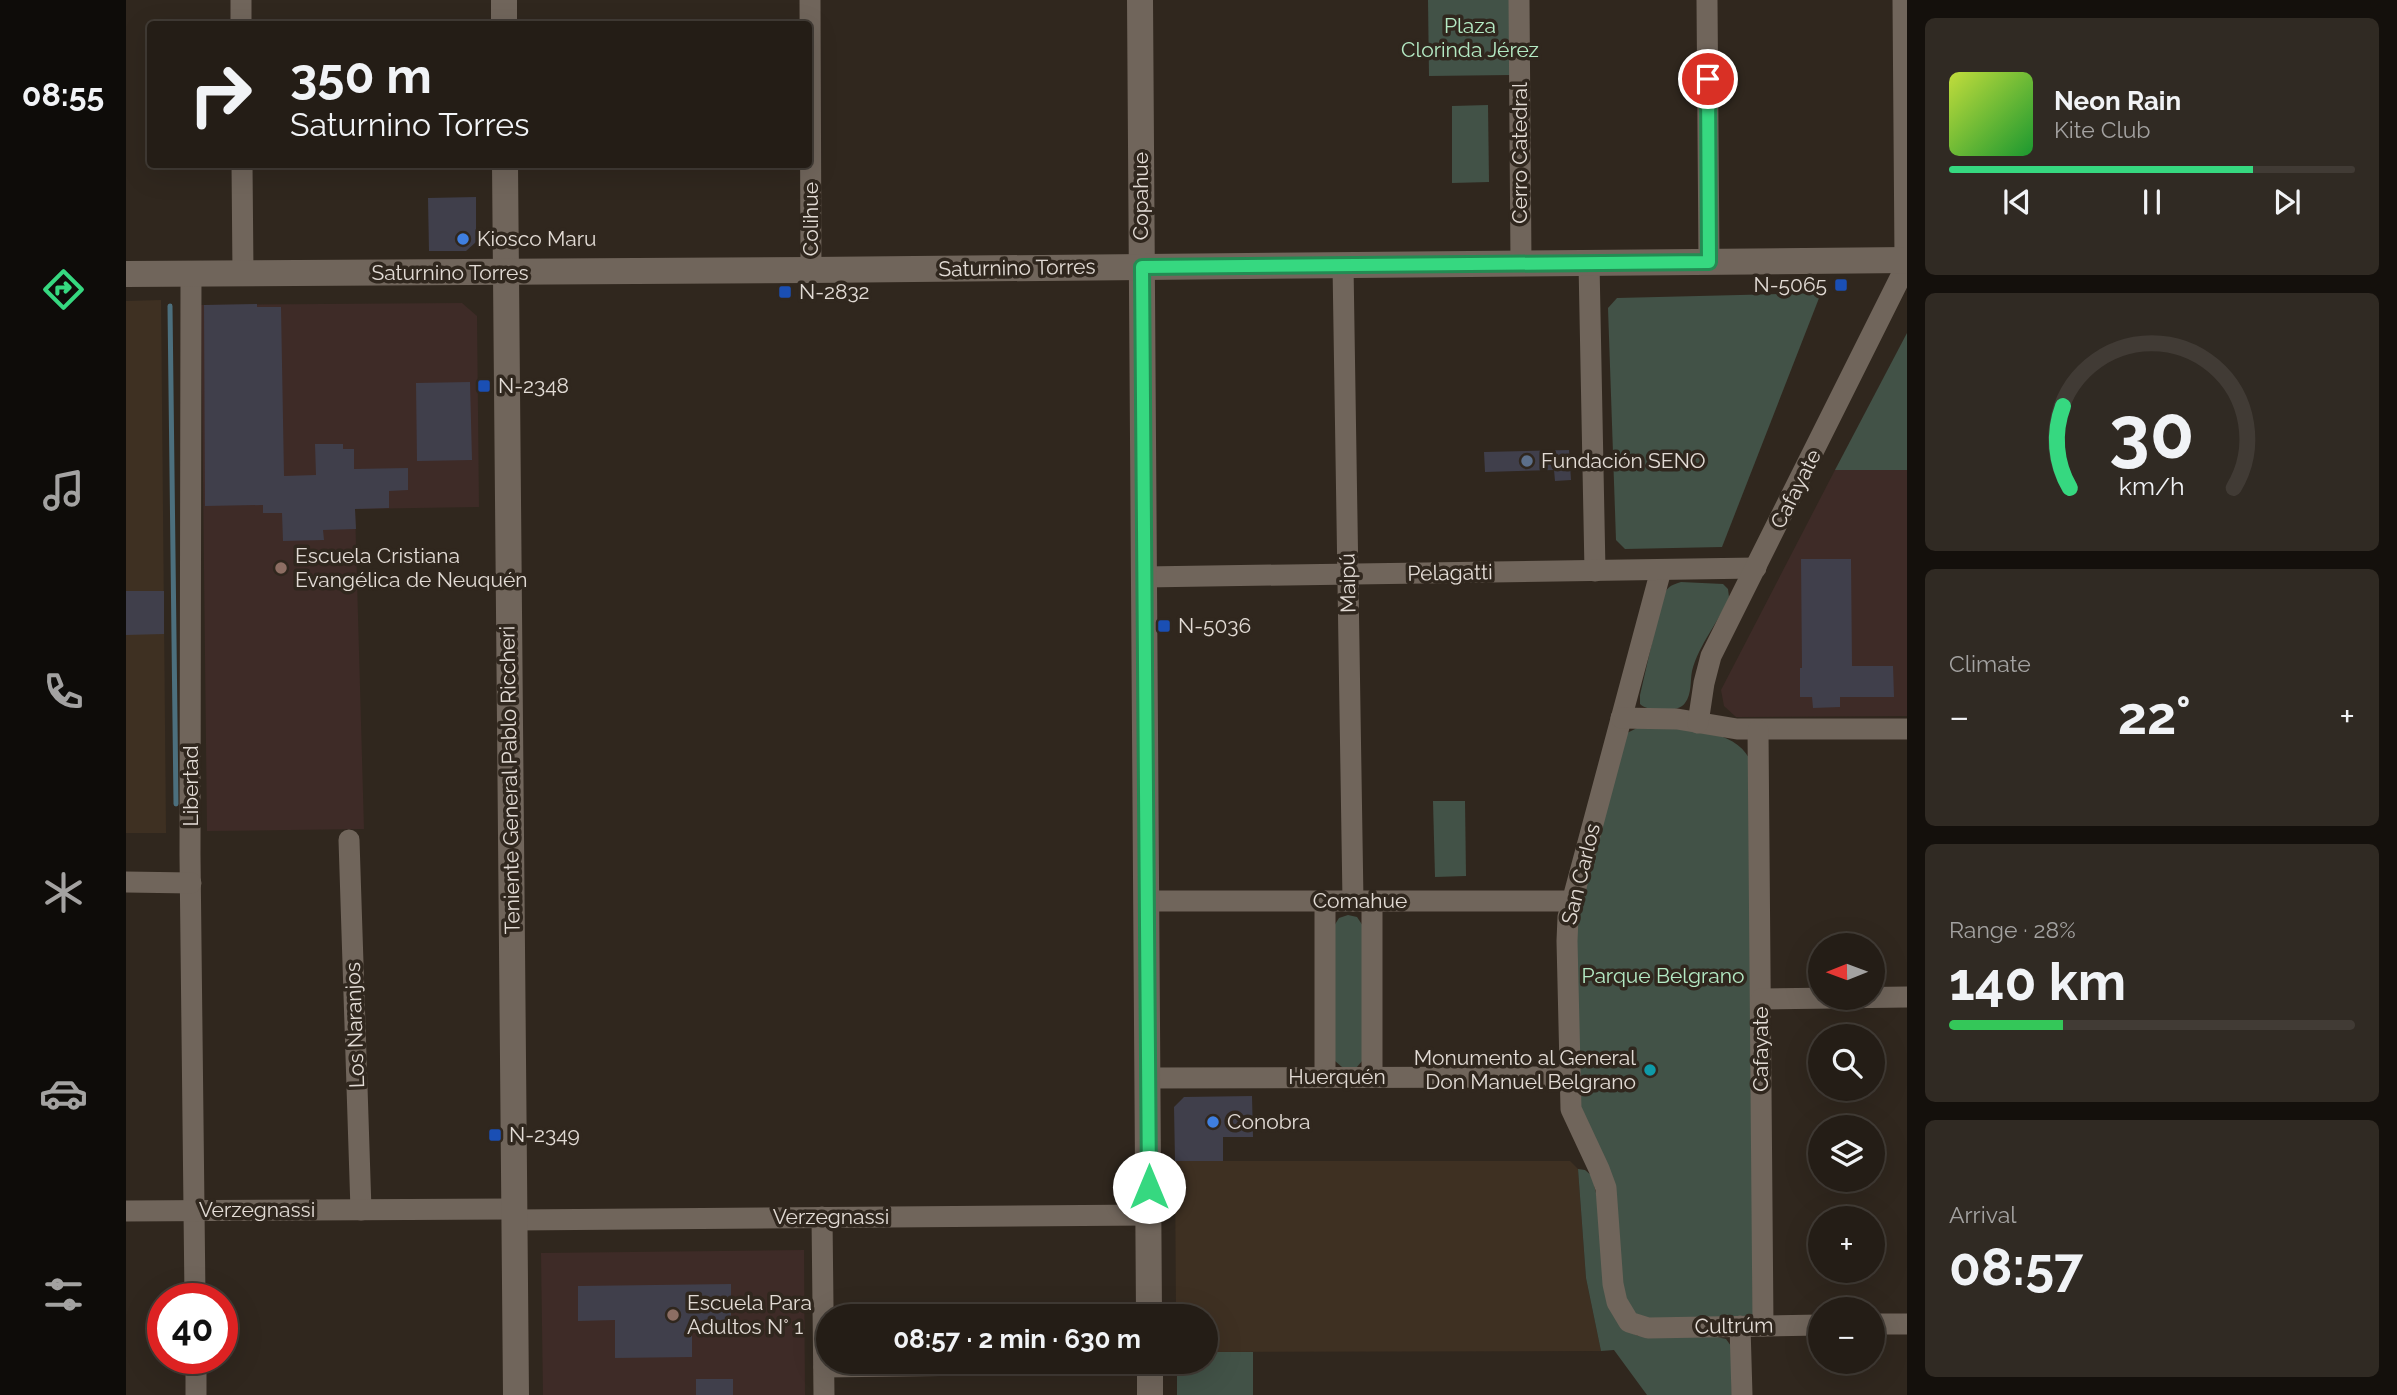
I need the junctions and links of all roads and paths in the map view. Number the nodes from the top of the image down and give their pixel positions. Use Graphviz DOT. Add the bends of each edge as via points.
graph roads {
  1 [pos="241,0"];
  2 [pos="504,0"];
  3 [pos="810,0"];
  4 [pos="1140,0"];
  5 [pos="1519,0"];
  6 [pos="1707,0"];
  7 [pos="1903,0"];
  8 [pos="241,21"];
  9 [pos="504,21"];
  10 [pos="810,21"];
  11 [pos="242,168"];
  12 [pos="505,168"];
  13 [pos="811,168"];
  14 [pos="1906,260"];
  15 [pos="1709,262"];
  16 [pos="1521,263"];
  17 [pos="1589,263"];
  18 [pos="1343,265"];
  19 [pos="1142,267"];
  20 [pos="811,270"];
  21 [pos="505,272"];
  22 [pos="243,273"];
  23 [pos="126,274"];
  24 [pos="191,274"];
  25 [pos="1756,568"];
  26 [pos="1661,570"];
  27 [pos="1595,571"];
  28 [pos="1348,574"];
  29 [pos="1144,577"];
  30 [pos="1621,718"];
  31 [pos="1698,723"];
  32 [pos="1907,729"];
  33 [pos="1758,730"];
  34 [pos="349,840"];
  35 [pos="126,882"];
  36 [pos="191,883"];
  37 [pos="1146,901"];
  38 [pos="1325,901"];
  39 [pos="1363,901"];
  40 [pos="1573,901"];
  41 [pos="1907,997"];
  42 [pos="1761,999"];
  43 [pos="1325,1077"];
  44 [pos="1372,1077"];
  45 [pos="1568,1077"];
  46 [pos="1148,1078"];
  47 [pos="361,1210"];
  48 [pos="126,1211"];
  49 [pos="194,1211"];
  50 [pos="514,1214"];
  51 [pos="1149,1214"];
  52 [pos="822,1217"];
  53 [pos="195,1283"];
  54 [pos="823,1304"];
  55 [pos="1149,1304"];
  56 [pos="1885,1324"];
  57 [pos="1907,1324"];
  58 [pos="1808,1325"];
  59 [pos="1740,1326"];
  60 [pos="1763,1326"];
  61 [pos="1648,1328"];
  62 [pos="196,1374"];
  63 [pos="824,1374"];
  64 [pos="1150,1374"];
  65 [pos="196,1395"];
  66 [pos="516,1395"];
  67 [pos="824,1395"];
  68 [pos="1150,1395"];
  69 [pos="1742,1395"];
  1 -- 8 [label="street"];
  2 -- 9 [label="street"];
  3 -- 10 [label="street, Colihue"];
  4 -- 19 [label="street, Copahue"];
  5 -- 16 [label="street, Cerro Catedral"];
  6 -- 15 [label="street"];
  7 -- 14 [label="street, Cafayate"];
  11 -- 22 [label="street"];
  12 -- 21 [label="street, Teniente General Pablo Riccheri"];
  13 -- 20 [label="street, Colihue"];
  14 -- 15 [label="street, Saturnino Torres"];
  14 -- 25 [label="street, Cafayate" via="1895,292"];
  15 -- 17 [label="street, Saturnino Torres"];
  16 -- 17 [label="street, Saturnino Torres"];
  16 -- 18 [label="street, Saturnino Torres"];
  17 -- 27 [label="street"];
  18 -- 19 [label="street, Saturnino Torres"];
  18 -- 28 [label="street, Maipú"];
  19 -- 20 [label="street, Saturnino Torres"];
  19 -- 29 [label="street, Copahue"];
  20 -- 21 [label="street, Saturnino Torres"];
  21 -- 22 [label="street, Saturnino Torres"];
  21 -- 50 [label="street, Teniente General Pablo Riccheri"];
  22 -- 24 [label="street, Saturnino Torres"];
  23 -- 24 [label="street, Saturnino Torres"];
  24 -- 36 [label="street, Libertad"];
  25 -- 26 [label="street, Pelagatti"];
  25 -- 31 [label="street, Cafayate" via="1708,664"];
  26 -- 27 [label="street, Pelagatti"];
  26 -- 30 [label="street, San Carlos"];
  27 -- 28 [label="street, Pelagatti"];
  28 -- 29 [label="street, Pelagatti"];
  28 -- 39 [label="street, Maipú"];
  29 -- 37 [label="street, Copahue"];
  30 -- 31 [label="street"];
  30 -- 40 [label="street, San Carlos"];
  31 -- 33 [label="street"];
  32 -- 33 [label="street"];
  33 -- 42 [label="street, Cafayate"];
  34 -- 47 [label="street, Los Naranjos"];
  35 -- 36 [label="street"];
  36 -- 49 [label="street, Libertad"];
  37 -- 38 [label="street, Comahue"];
  37 -- 46 [label="street, Copahue"];
  38 -- 39 [label="street, Comahue"];
  38 -- 43 [label="street"];
  39 -- 40 [label="street, Comahue"];
  39 -- 44 [label="street, Maipú"];
  40 -- 45 [label="street, San Carlos" via="1567,934"];
  41 -- 42 [label="street"];
  42 -- 60 [label="street, Cafayate"];
  43 -- 44 [label="street, Huerquén"];
  43 -- 46 [label="street, Huerquén"];
  44 -- 45 [label="street, Huerquén"];
  45 -- 61 [label="street, San Carlos" via="1571,1109 1606,1188 1618,1302 1629,1322"];
  46 -- 51 [label="street, Copahue"];
  47 -- 49 [label="street, Verzegnassi"];
  47 -- 50 [label="street, Verzegnassi"];
  48 -- 49 [label="street, Verzegnassi"];
  49 -- 53 [label="street, Libertad"];
  50 -- 52 [label="street, Verzegnassi"];
  50 -- 66 [label="street, Teniente General Pablo Riccheri"];
  51 -- 52 [label="street, Verzegnassi"];
  51 -- 55 [label="street, Copahue"];
  52 -- 54 [label="street"];
  56 -- 57 [label="street"];
  58 -- 60 [label="street, Cultrúm"];
  59 -- 60 [label="street, Cultrúm"];
  59 -- 61 [label="street, Cultrúm"];
  59 -- 69 [label="street"];
  62 -- 65 [label="street"];
  63 -- 67 [label="street"];
  64 -- 68 [label="street"];
}
